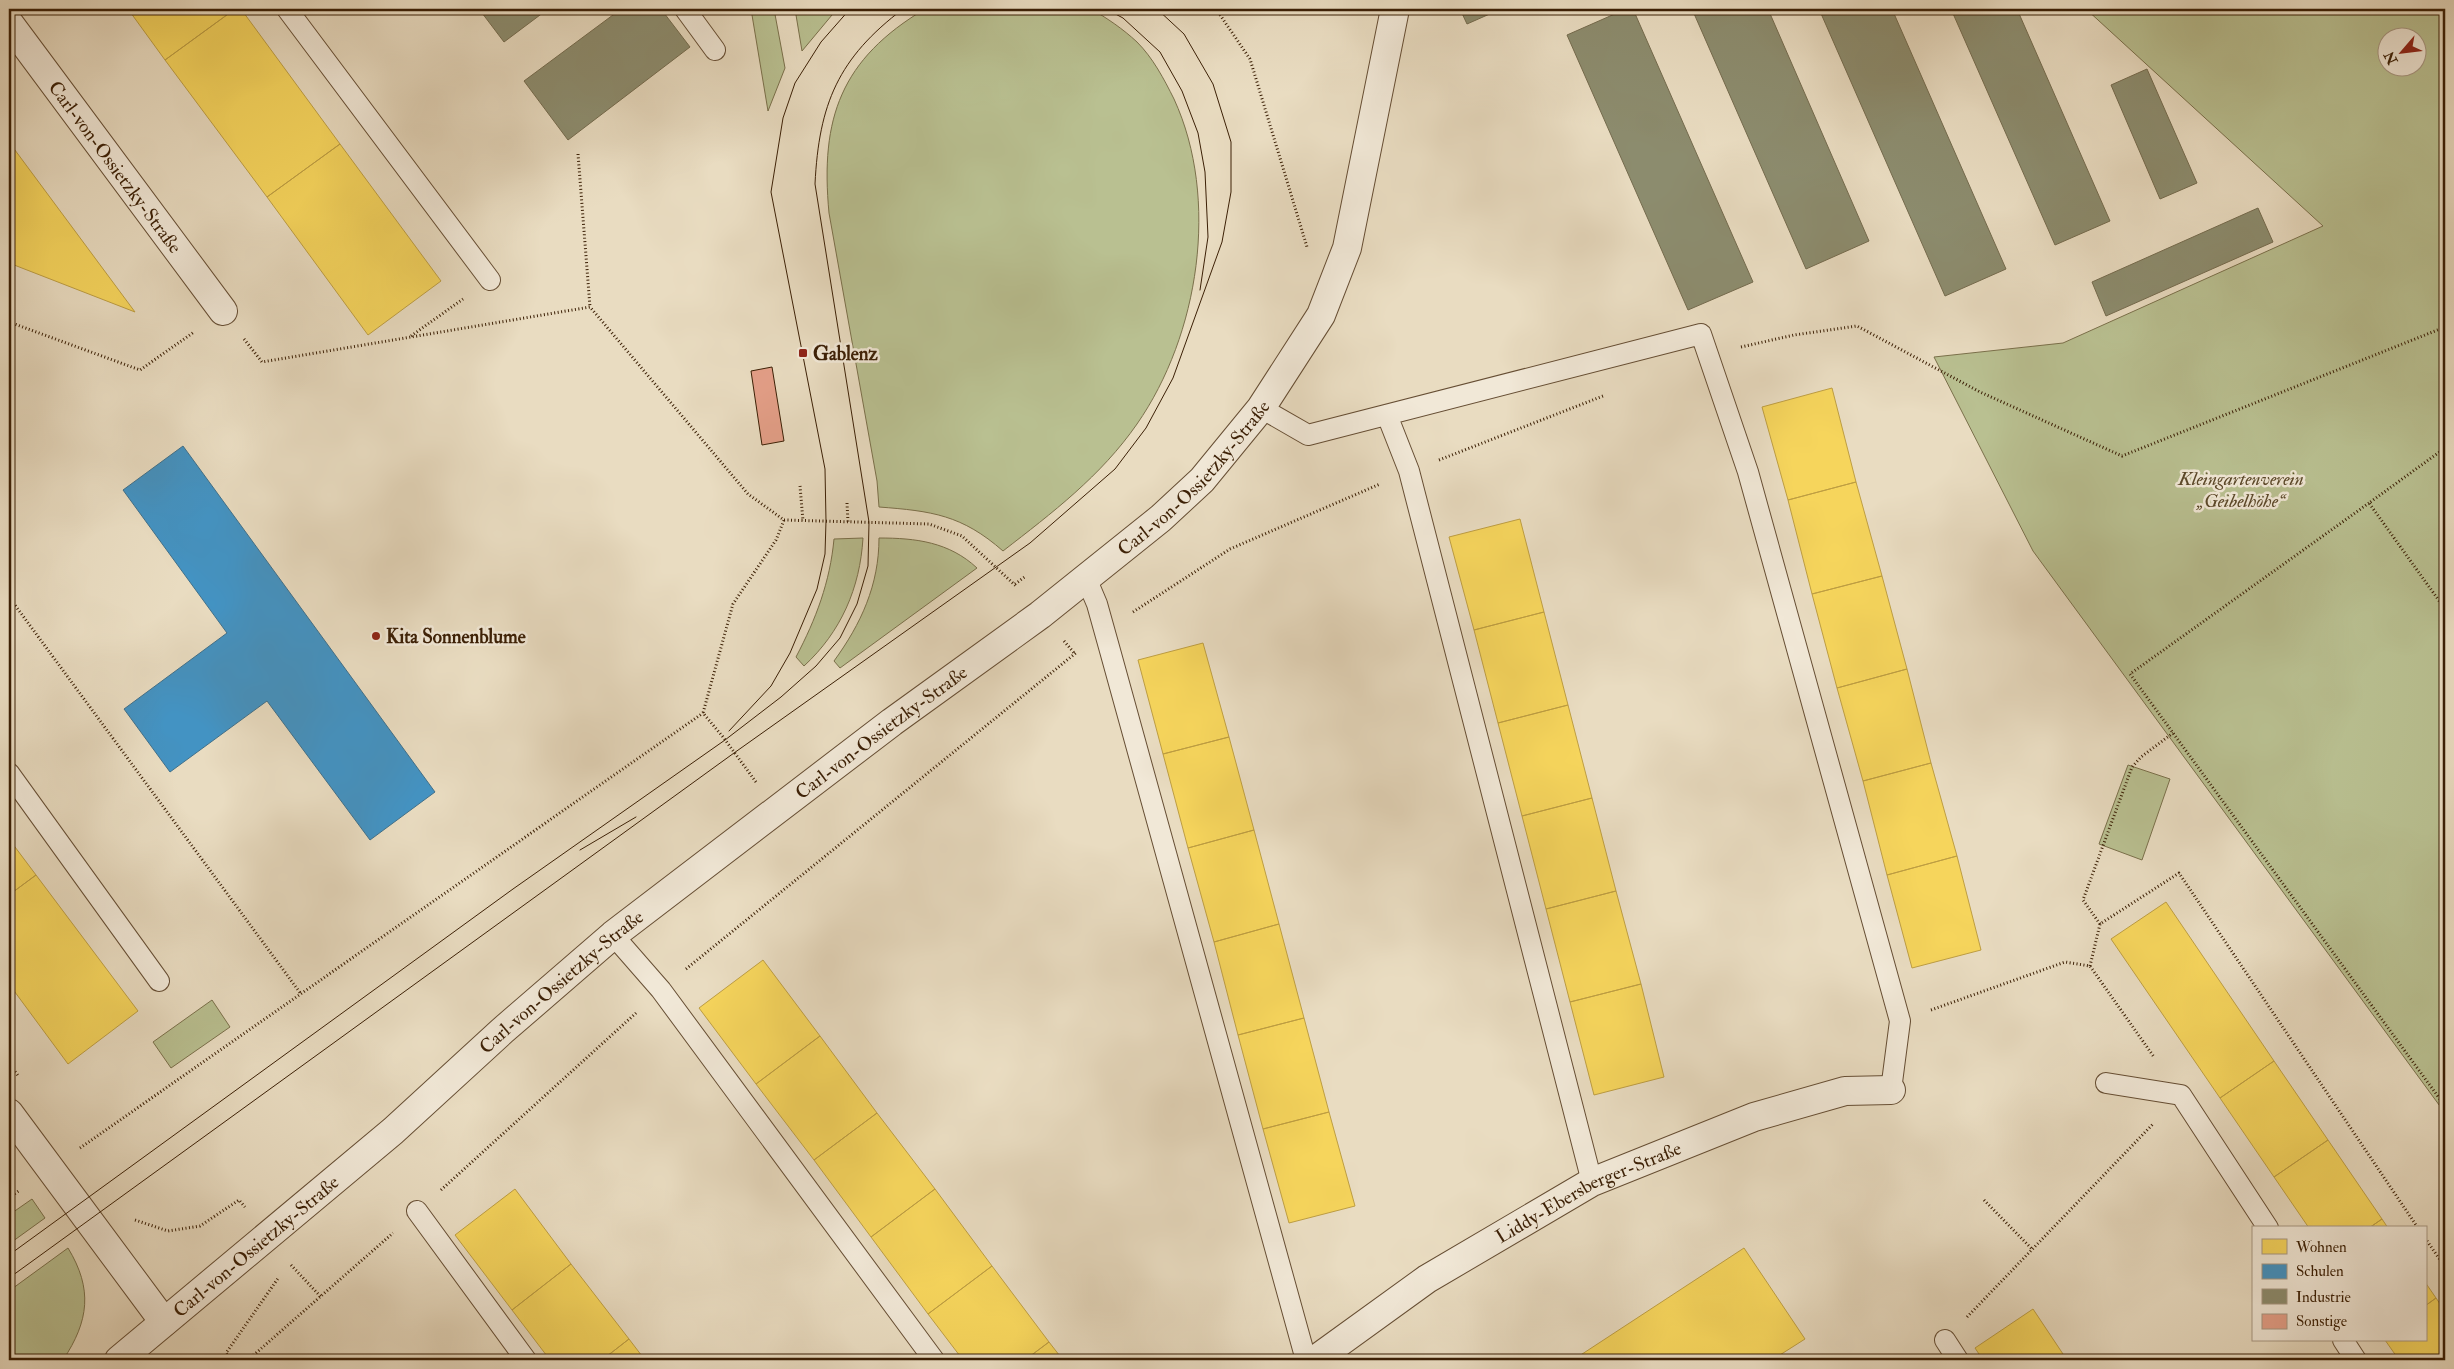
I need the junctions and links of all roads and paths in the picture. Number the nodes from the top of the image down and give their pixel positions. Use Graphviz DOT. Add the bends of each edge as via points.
graph roads {
  1 [pos="288,9"];
  2 [pos="684,9"];
  3 [pos="1216,9"];
  4 [pos="1395,9"];
  5 [pos="9,23"];
  6 [pos="715,50"];
  7 [pos="578,154"];
  8 [pos="1308,252"];
  9 [pos="490,280"];
  10 [pos="590,307"];
  11 [pos="223,311"];
  12 [pos="9,322"];
  13 [pos="2445,327"];
  14 [pos="410,337"];
  15 [pos="1707,355"];
  16 [pos="1605,395"];
  17 [pos="1261,408"];
  18 [pos="1388,415"];
  19 [pos="2445,448"];
  20 [pos="1409,471"];
  21 [pos="800,486"];
  22 [pos="847,503"];
  23 [pos="2369,503"];
  24 [pos="784,520"];
  25 [pos="803,521"];
  26 [pos="848,522"];
  27 [pos="1030,573"];
  28 [pos="1086,578"];
  29 [pos="1015,584"];
  30 [pos="9,597"];
  31 [pos="2445,609"];
  32 [pos="1040,615"];
  33 [pos="1104,630"];
  34 [pos="1075,654"];
  35 [pos="702,713"];
  36 [pos="2173,733"];
  37 [pos="9,773"];
  38 [pos="778,808"];
  39 [pos="2100,924"];
  40 [pos="613,936"];
  41 [pos="2090,966"];
  42 [pos="159,981"];
  43 [pos="661,990"];
  44 [pos="301,994"];
  45 [pos="1900,1021"];
  46 [pos="2106,1083"];
  47 [pos="1890,1090"];
  48 [pos="2181,1095"];
  49 [pos="2445,1106"];
  50 [pos="9,1113"];
  51 [pos="50,1168"];
  52 [pos="1592,1182"];
  53 [pos="9,1198"];
  54 [pos="1984,1200"];
  55 [pos="417,1212"];
  56 [pos="131,1218"];
  57 [pos="2267,1226"];
  58 [pos="2417,1226"];
  59 [pos="267,1236"];
  60 [pos="2426,1239"];
  61 [pos="2032,1249"];
  62 [pos="2445,1267"];
  63 [pos="321,1297"];
  64 [pos="164,1322"];
  65 [pos="1945,1340"];
  66 [pos="2344,1342"];
  67 [pos="119,1360"];
  68 [pos="231,1360"];
  69 [pos="248,1360"];
  70 [pos="526,1360"];
  71 [pos="934,1360"];
  72 [pos="1306,1360"];
  73 [pos="1315,1360"];
  74 [pos="1958,1360"];
  75 [pos="2356,1360"];
  1 -- 9 [label="lane"];
  2 -- 6 [label="lane"];
  3 -- 8 [label="path" via="1250,59"];
  4 -- 17 [label="street, Carl-von-Ossietzky-Straße" via="1347,248 1321,315"];
  5 -- 11 [label="street, Carl-von-Ossietzky-Straße"];
  7 -- 10 [label="path"];
  9 -- 14 [label="path"];
  10 -- 14 [label="path"];
  10 -- 24 [label="path" via="748,494"];
  11 -- 12 [label="path" via="140,370"];
  11 -- 14 [label="path" via="262,362"];
  13 -- 15 [label="path" via="2122,456 1980,392 1857,326 1794,335"];
  15 -- 18 [label="lane" via="1701,334"];
  15 -- 45 [label="lane" via="1748,472"];
  16 -- 20 [label="path"];
  17 -- 18 [label="lane" via="1308,435"];
  17 -- 28 [label="street, Carl-von-Ossietzky-Straße" via="1202,480 1161,518"];
  18 -- 20 [label="lane"];
  19 -- 23 [label="path"];
  20 -- 33 [label="path" via="1230,549"];
  20 -- 52 [label="lane"];
  21 -- 25 [label="path"];
  22 -- 26 [label="path"];
  23 -- 31 [label="path"];
  23 -- 36 [label="path" via="2130,674"];
  24 -- 25 [label="path"];
  24 -- 35 [label="path" via="776,540 733,604"];
  25 -- 26 [label="path"];
  26 -- 29 [label="path" via="929,524 962,536"];
  27 -- 29 [label="path"];
  28 -- 32 [label="street, Carl-von-Ossietzky-Straße"];
  28 -- 33 [label="lane"];
  29 -- 32 [label="path"];
  30 -- 44 [label="path"];
  32 -- 34 [label="path"];
  32 -- 38 [label="street, Carl-von-Ossietzky-Straße"];
  33 -- 34 [label="path"];
  33 -- 72 [label="lane"];
  34 -- 43 [label="path"];
  35 -- 38 [label="path"];
  35 -- 44 [label="path"];
  36 -- 39 [label="path" via="2132,767 2083,900"];
  36 -- 49 [label="path"];
  37 -- 42 [label="lane"];
  38 -- 40 [label="street, Carl-von-Ossietzky-Straße"];
  39 -- 41 [label="path"];
  39 -- 58 [label="path" via="2179,873"];
  40 -- 43 [label="lane"];
  40 -- 59 [label="street, Carl-von-Ossietzky-Straße" via="502,1031 393,1131"];
  41 -- 45 [label="path" via="2065,962"];
  41 -- 48 [label="path"];
  43 -- 55 [label="path"];
  43 -- 71 [label="lane"];
  44 -- 51 [label="path"];
  45 -- 47 [label="lane"];
  46 -- 48 [label="lane"];
  47 -- 52 [label="street, Liddy-Ebersberger-Straße" via="1845,1091 1754,1117"];
  48 -- 57 [label="lane"];
  48 -- 61 [label="path"];
  50 -- 51 [label="street, Carl-von-Ossietzky-Straße"];
  51 -- 53 [label="path"];
  51 -- 64 [label="street, Carl-von-Ossietzky-Straße"];
  52 -- 73 [label="street, Liddy-Ebersberger-Straße" via="1427,1279"];
  54 -- 61 [label="path"];
  55 -- 63 [label="path"];
  55 -- 70 [label="lane"];
  56 -- 59 [label="path" via="168,1231 200,1226 239,1200"];
  59 -- 64 [label="street, Carl-von-Ossietzky-Straße"];
  60 -- 62 [label="path"];
  61 -- 65 [label="path"];
  63 -- 68 [label="path" via="289,1262 226,1353"];
  63 -- 69 [label="path"];
  64 -- 67 [label="street, Carl-von-Ossietzky-Straße"];
  65 -- 74 [label="lane"];
  66 -- 75 [label="lane"];
}
